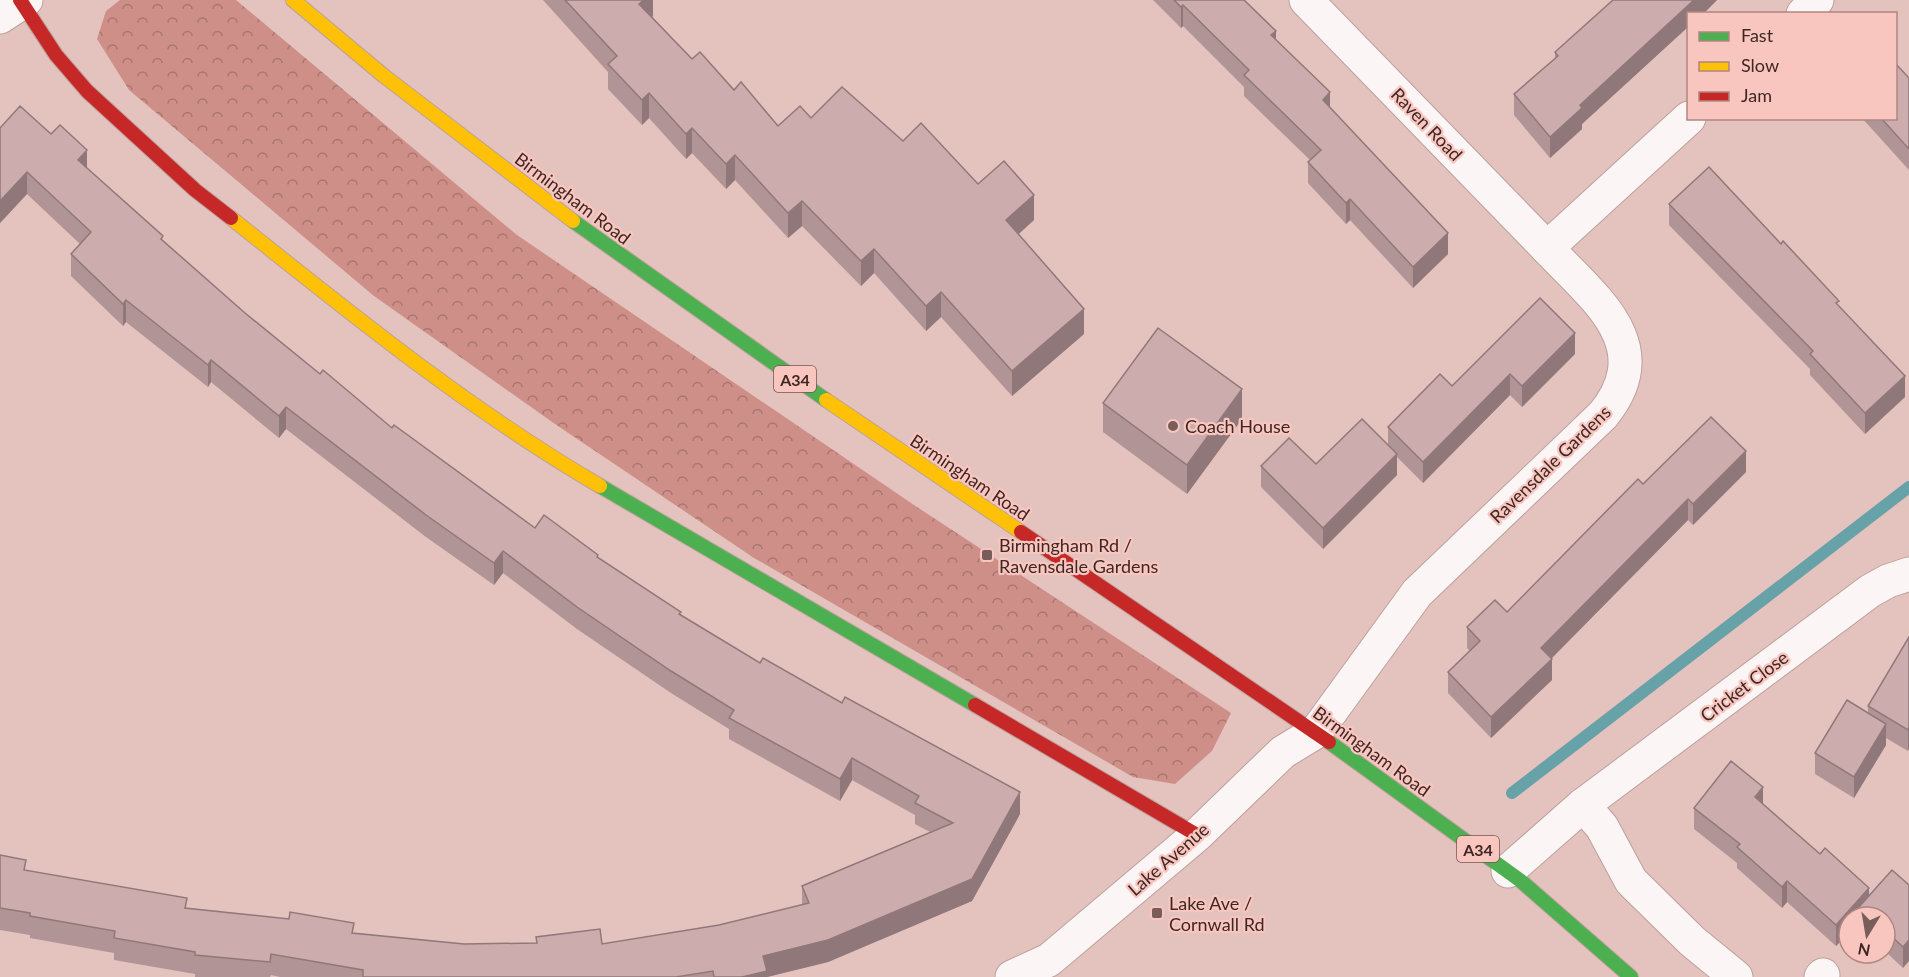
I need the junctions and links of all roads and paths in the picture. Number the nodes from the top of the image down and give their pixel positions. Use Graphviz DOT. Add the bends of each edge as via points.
graph roads {
  1 [pos="293,0"];
  2 [pos="1306,0"];
  3 [pos="1817,0"];
  4 [pos="17,5"];
  5 [pos="1805,12"];
  6 [pos="1687,120"];
  7 [pos="1547,249"];
  8 [pos="1909,574"];
  9 [pos="1316,732"];
  10 [pos="1583,805"];
  11 [pos="1197,835"];
  12 [pos="1508,871"];
  13 [pos="1054,968"];
  14 [pos="1012,977"];
  15 [pos="1631,977"];
  16 [pos="1736,977"];
  1 -- 9 [label="main road, Birmingham Road / A34" via="377,71 599,242 830,404"];
  2 -- 7 [label="street, Raven Road"];
  3 -- 5 [label="street"];
  4 -- 11 [label="main road" via="87,91 195,190 398,351 558,461"];
  6 -- 7 [label="street"];
  7 -- 9 [label="street, Ravensdale Gardens" via="1611,315 1620,331 1626,367 1615,401 1417,593"];
  8 -- 10 [label="street, Cricket Close" via="1870,591"];
  9 -- 11 [label="street, Lake Avenue" via="1283,752"];
  9 -- 12 [label="main road, Birmingham Road / A34"];
  10 -- 12 [label="street, Cricket Close"];
  10 -- 16 [label="street" via="1602,827 1631,880 1692,941"];
  11 -- 13 [label="street, Lake Avenue"];
  12 -- 15 [label="main road, Birmingham Road / A34"];
  13 -- 14 [label="street, Lake Avenue"];
}
